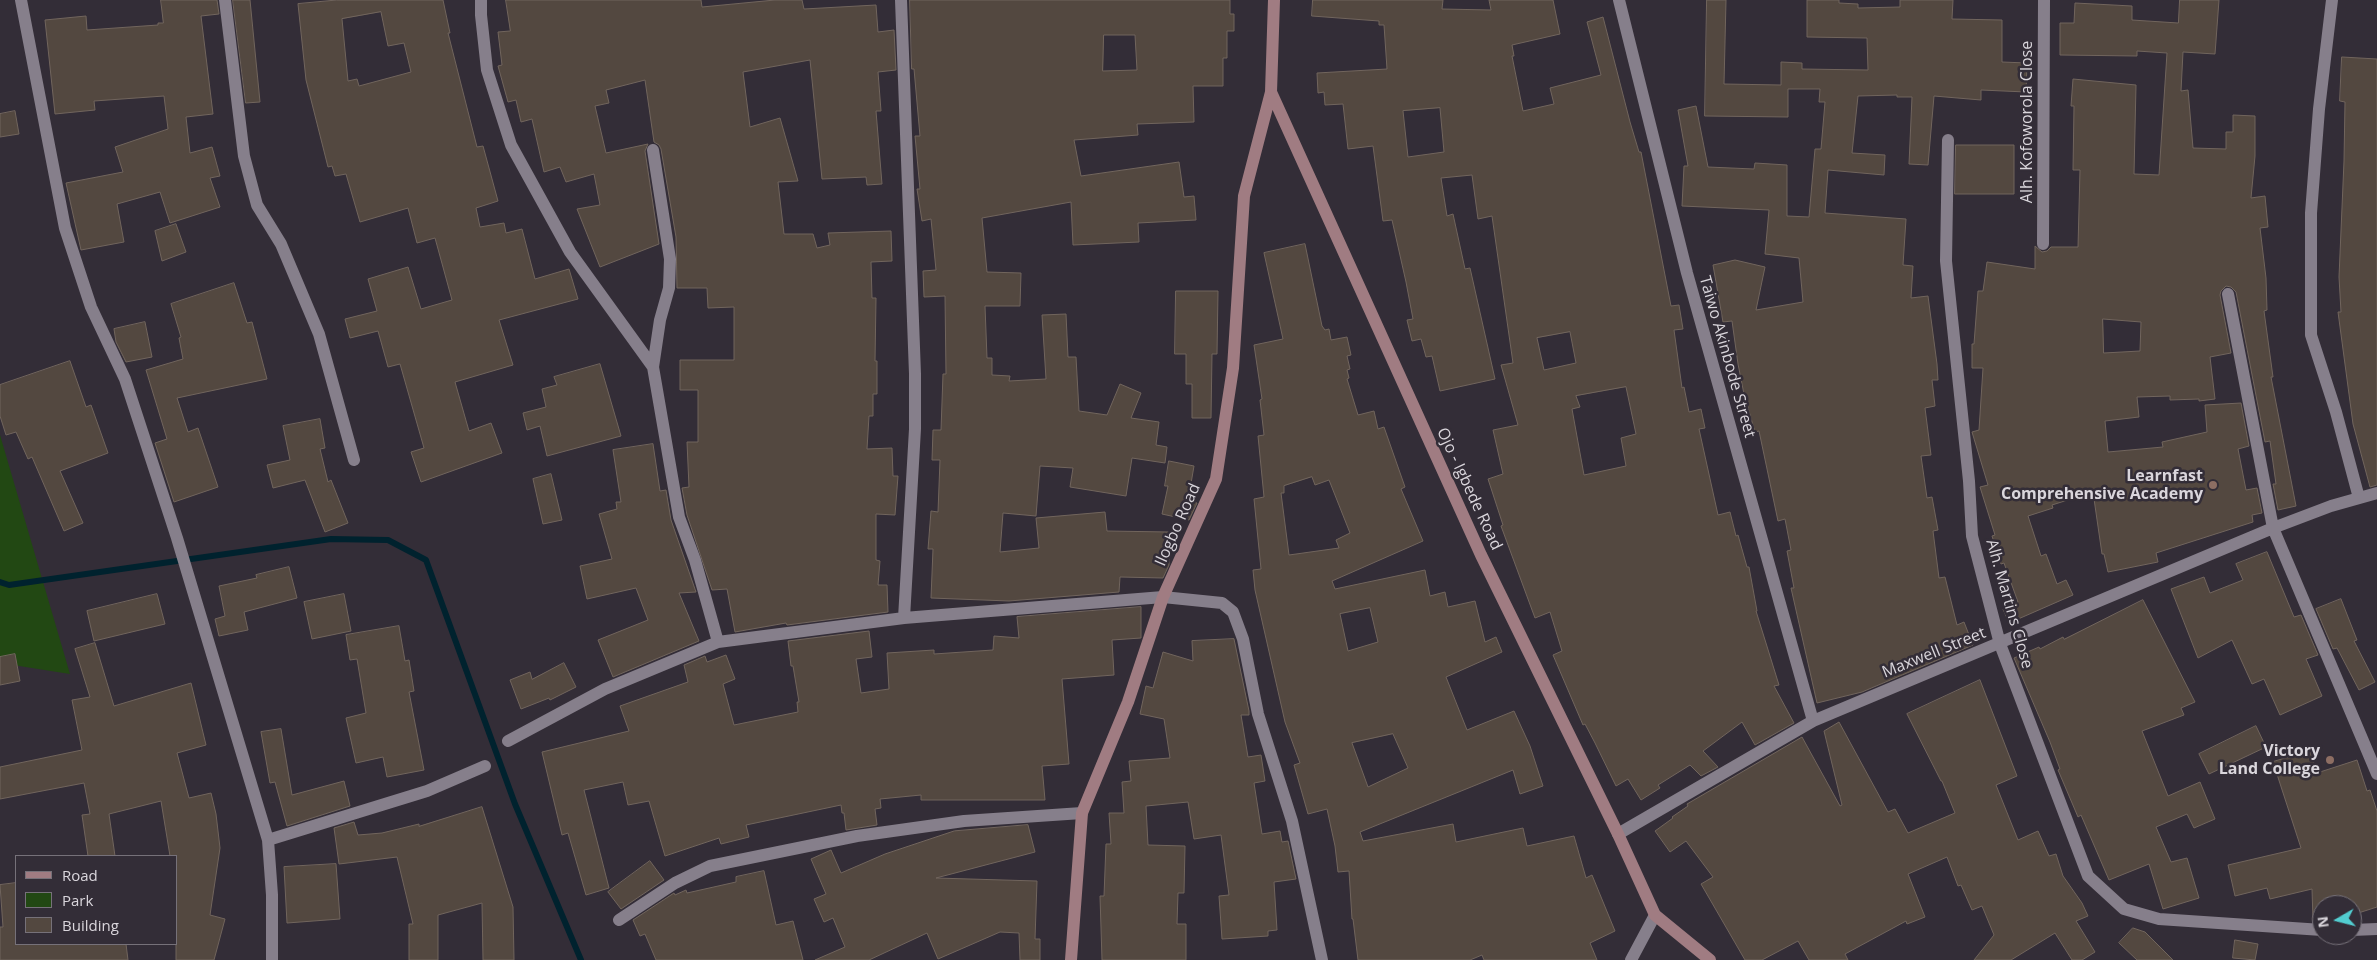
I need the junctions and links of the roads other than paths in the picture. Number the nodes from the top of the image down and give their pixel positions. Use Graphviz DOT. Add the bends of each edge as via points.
graph roads {
  1 [pos="21,0"];
  2 [pos="225,0"];
  3 [pos="482,0"];
  4 [pos="901,0"];
  5 [pos="1274,0"];
  6 [pos="1620,0"];
  7 [pos="2044,0"];
  8 [pos="2332,1"];
  9 [pos="1271,92"];
  10 [pos="1948,140"];
  11 [pos="653,150"];
  12 [pos="2043,244"];
  13 [pos="2228,294"];
  14 [pos="653,367"];
  15 [pos="354,460"];
  16 [pos="2377,493"];
  17 [pos="2355,499"];
  18 [pos="2273,528"];
  19 [pos="1163,597"];
  20 [pos="904,618"];
  21 [pos="718,642"];
  22 [pos="2000,644"];
  23 [pos="1812,721"];
  24 [pos="508,741"];
  25 [pos="484,766"];
  26 [pos="2377,774"];
  27 [pos="1082,813"];
  28 [pos="1618,834"];
  29 [pos="268,840"];
  30 [pos="1655,916"];
  31 [pos="619,920"];
  32 [pos="2312,929"];
  33 [pos="2377,929"];
  34 [pos="2362,930"];
  35 [pos="272,960"];
  36 [pos="1071,960"];
  37 [pos="1322,960"];
  38 [pos="1631,960"];
  39 [pos="1710,960"];
  1 -- 29 [label="street" via="65,228 91,307 125,378"];
  2 -- 15 [label="street" via="244,156 257,205 281,244 319,334"];
  3 -- 14 [label="street" via="487,70 511,145 570,252"];
  4 -- 20 [label="street" via="916,374"];
  5 -- 9 [label="main road, Ojo - Igbede Road"];
  6 -- 23 [label="street, Taiwo Akinbode Street" via="1687,273"];
  7 -- 12 [label="street, Alh. Kofoworola Close"];
  8 -- 17 [label="street" via="2311,213 2311,334 2336,412"];
  9 -- 19 [label="main road, Ilogbo Road" via="1244,196 1233,368 1216,479"];
  9 -- 28 [label="main road, Ojo - Igbede Road" via="1481,555"];
  10 -- 22 [label="street, Alh. Martins Close" via="1946,261 1972,536"];
  11 -- 14 [label="street" via="670,259 669,288"];
  13 -- 18 [label="street"];
  14 -- 21 [label="street" via="679,517"];
  16 -- 17 [label="street, Maxwell Street"];
  17 -- 18 [label="street, Maxwell Street"];
  18 -- 22 [label="street, Maxwell Street"];
  18 -- 26 [label="street"];
  19 -- 20 [label="street"];
  19 -- 27 [label="main road, Ilogbo Road" via="1128,702"];
  19 -- 37 [label="street" via="1222,603 1233,612 1243,639 1258,714 1292,821"];
  20 -- 21 [label="street"];
  21 -- 24 [label="street" via="605,689"];
  22 -- 23 [label="street, Maxwell Street"];
  22 -- 32 [label="street, Alh. Martins Close" via="2088,876 2124,909 2159,919"];
  23 -- 28 [label="street, Maxwell Street"];
  25 -- 29 [label="street" via="427,791"];
  27 -- 31 [label="street" via="954,822 857,836 710,866 674,883"];
  27 -- 36 [label="main road, Ilogbo Road"];
  28 -- 30 [label="main road, Ojo - Igbede Road"];
  29 -- 35 [label="street"];
  30 -- 38 [label="street"];
  30 -- 39 [label="main road, Ojo - Igbede Road"];
  33 -- 34 [label="street"];
}
